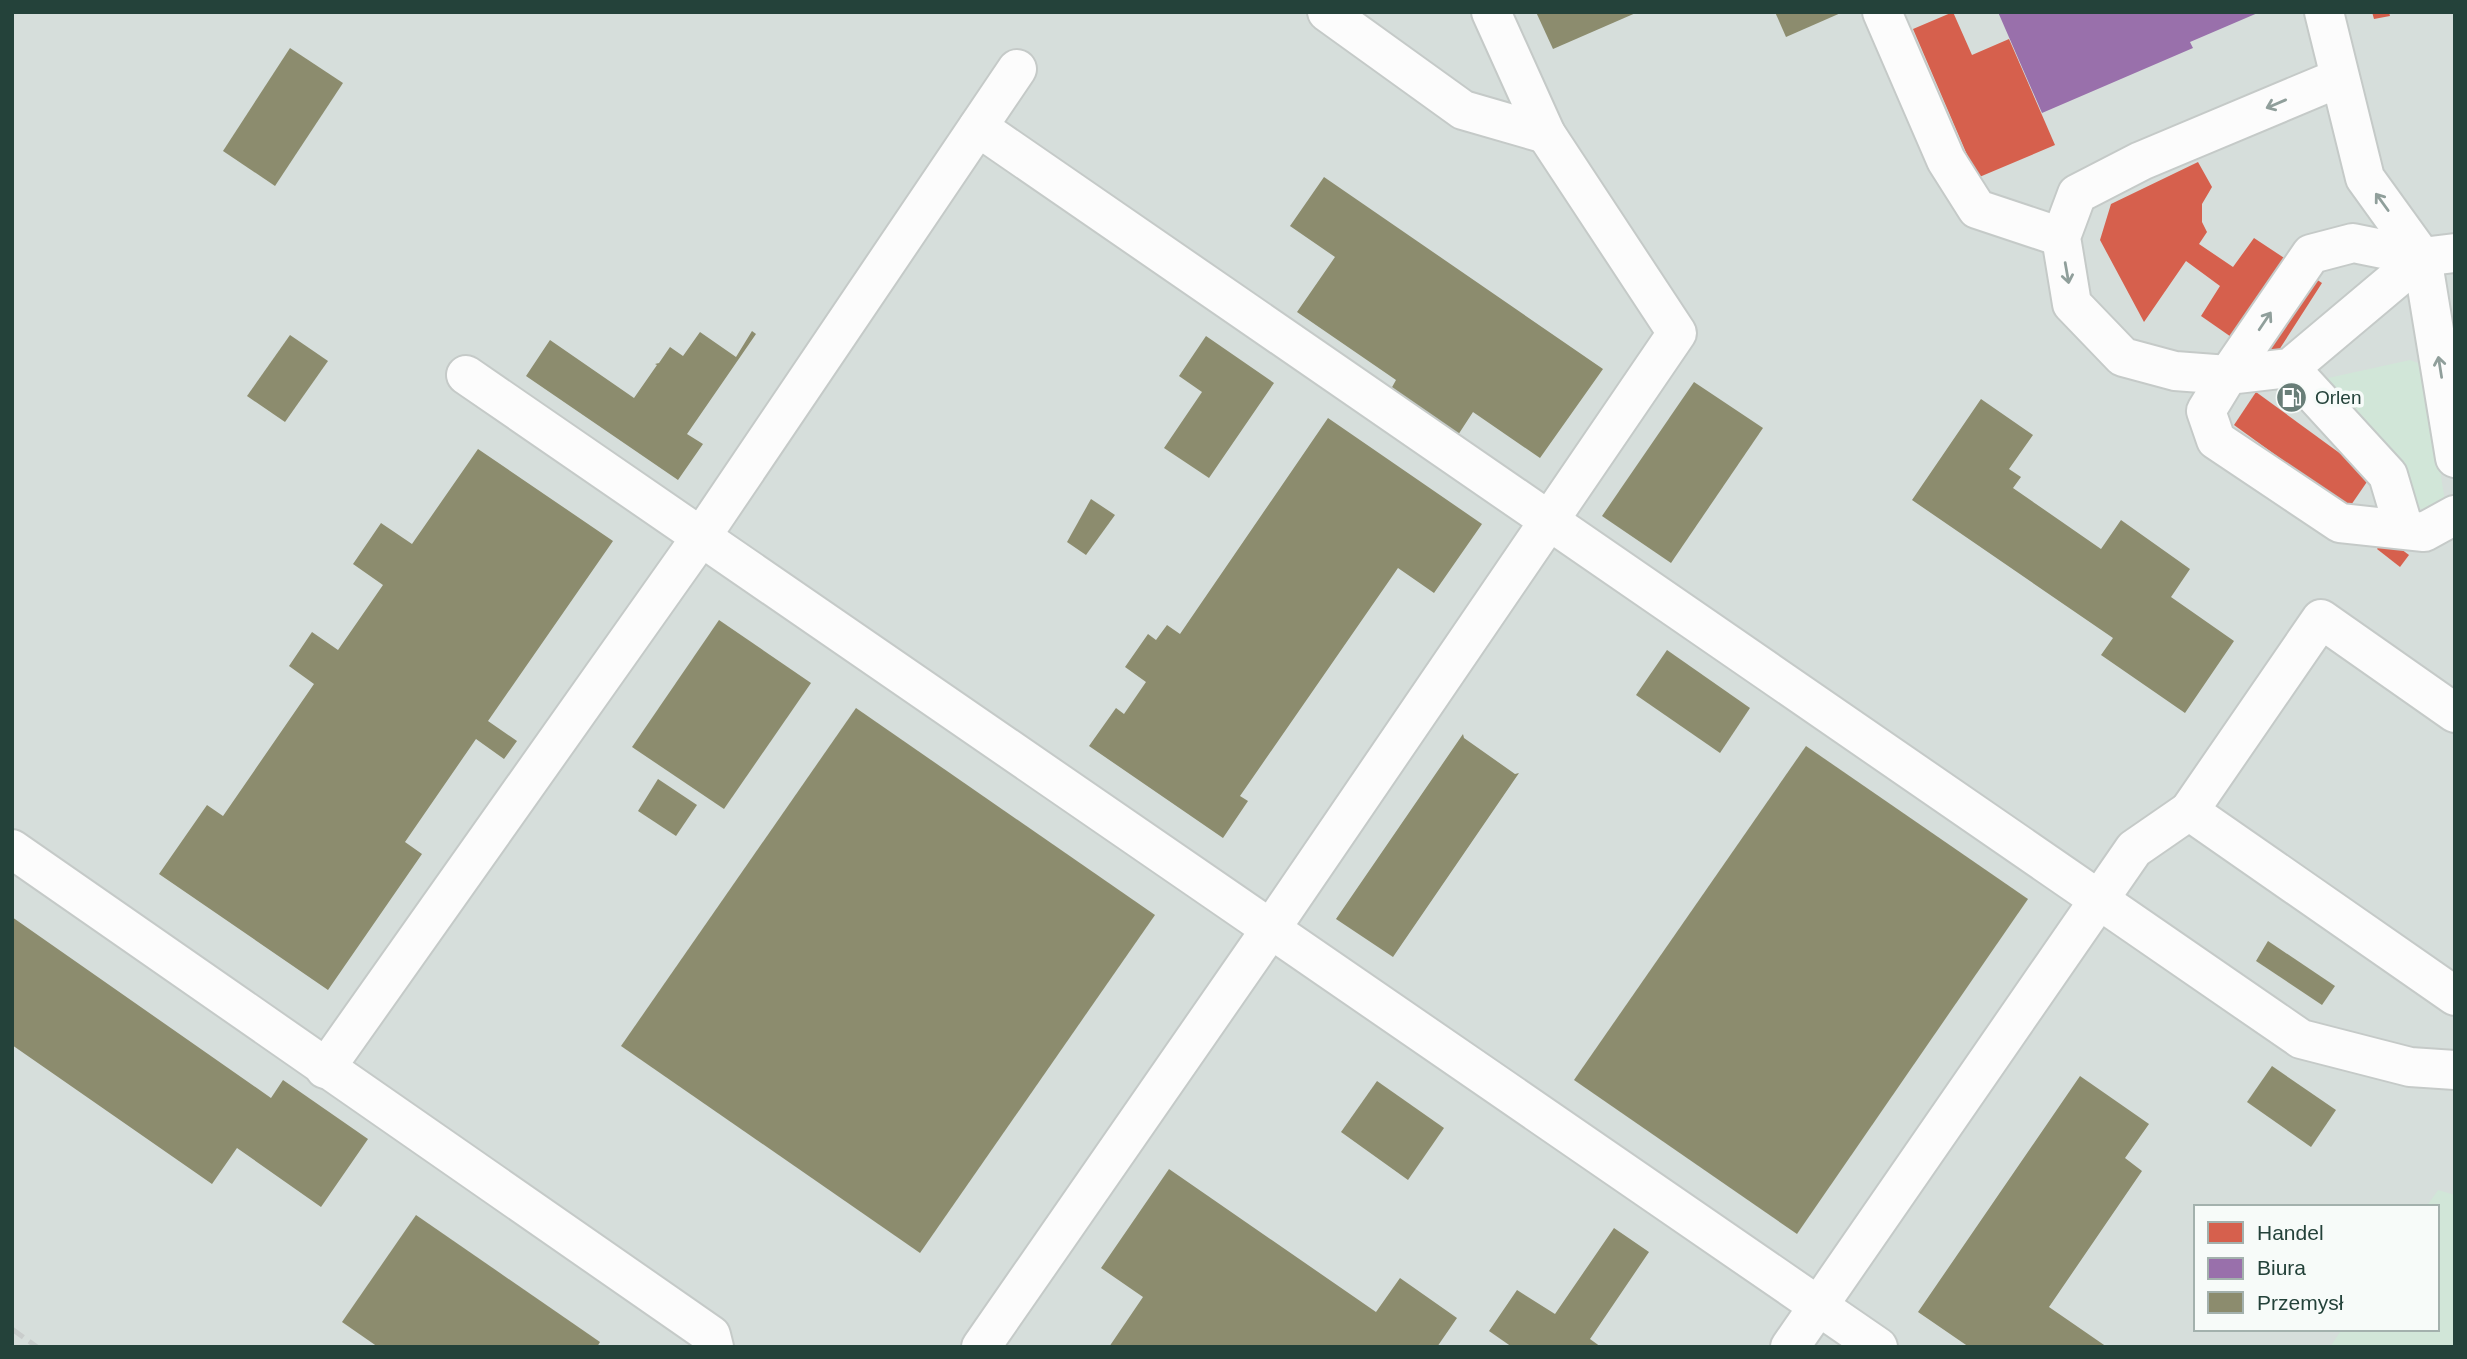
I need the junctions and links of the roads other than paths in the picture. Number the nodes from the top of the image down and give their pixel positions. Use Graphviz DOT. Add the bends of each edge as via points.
graph roads {
  1 [pos="1326,12"];
  2 [pos="1492,12"];
  3 [pos="1882,12"];
  4 [pos="2324,12"];
  5 [pos="1017,69"];
  6 [pos="2339,78"];
  7 [pos="978,127"];
  8 [pos="1546,134"];
  9 [pos="2061,237"];
  10 [pos="2439,255"];
  11 [pos="2290,368"];
  12 [pos="467,375"];
  13 [pos="2228,375"];
  14 [pos="2455,458"];
  15 [pos="2455,515"];
  16 [pos="1548,522"];
  17 [pos="2404,529"];
  18 [pos="701,537"];
  19 [pos="2455,713"];
  20 [pos="2189,811"];
  21 [pos="12,849"];
  22 [pos="2097,900"];
  23 [pos="1270,930"];
  24 [pos="2455,996"];
  25 [pos="325,1069"];
  26 [pos="2455,1070"];
  27 [pos="1818,1306"];
  28 [pos="714,1347"];
  29 [pos="981,1347"];
  30 [pos="1790,1347"];
  31 [pos="1878,1347"];
  1 -- 8 [label="lane" via="1463,110"];
  2 -- 8 [label="lane"];
  3 -- 9 [label="lane" via="1946,160 1977,209"];
  4 -- 6 [label="lane"];
  5 -- 7 [label="lane"];
  6 -- 9 [label="lane, one-way" via="2141,161 2077,194"];
  10 -- 6 [label="lane, one-way" via="2365,178"];
  7 -- 16 [label="lane"];
  7 -- 18 [label="lane"];
  8 -- 16 [label="lane" via="1677,333"];
  9 -- 13 [label="lane, one-way" via="2072,304 2123,357 2175,371"];
  10 -- 11 [label="lane"];
  13 -- 10 [label="lane, one-way" via="2311,254 2353,243"];
  14 -- 10 [label="lane, one-way"];
  11 -- 13 [label="lane"];
  11 -- 17 [label="lane" via="2388,475"];
  12 -- 18 [label="lane"];
  13 -- 17 [label="lane" via="2206,411 2216,440 2340,523"];
  15 -- 17 [label="lane" via="2424,532"];
  16 -- 22 [label="lane"];
  16 -- 23 [label="lane"];
  18 -- 23 [label="lane"];
  18 -- 25 [label="lane"];
  19 -- 20 [label="lane" via="2321,619"];
  20 -- 22 [label="lane" via="2134,849"];
  20 -- 24 [label="lane"];
  21 -- 25 [label="lane"];
  22 -- 26 [label="lane" via="2301,1039 2410,1067"];
  22 -- 27 [label="lane"];
  23 -- 27 [label="lane"];
  23 -- 29 [label="lane"];
  25 -- 28 [label="lane" via="711,1335"];
  27 -- 30 [label="lane"];
  27 -- 31 [label="lane"];
}
